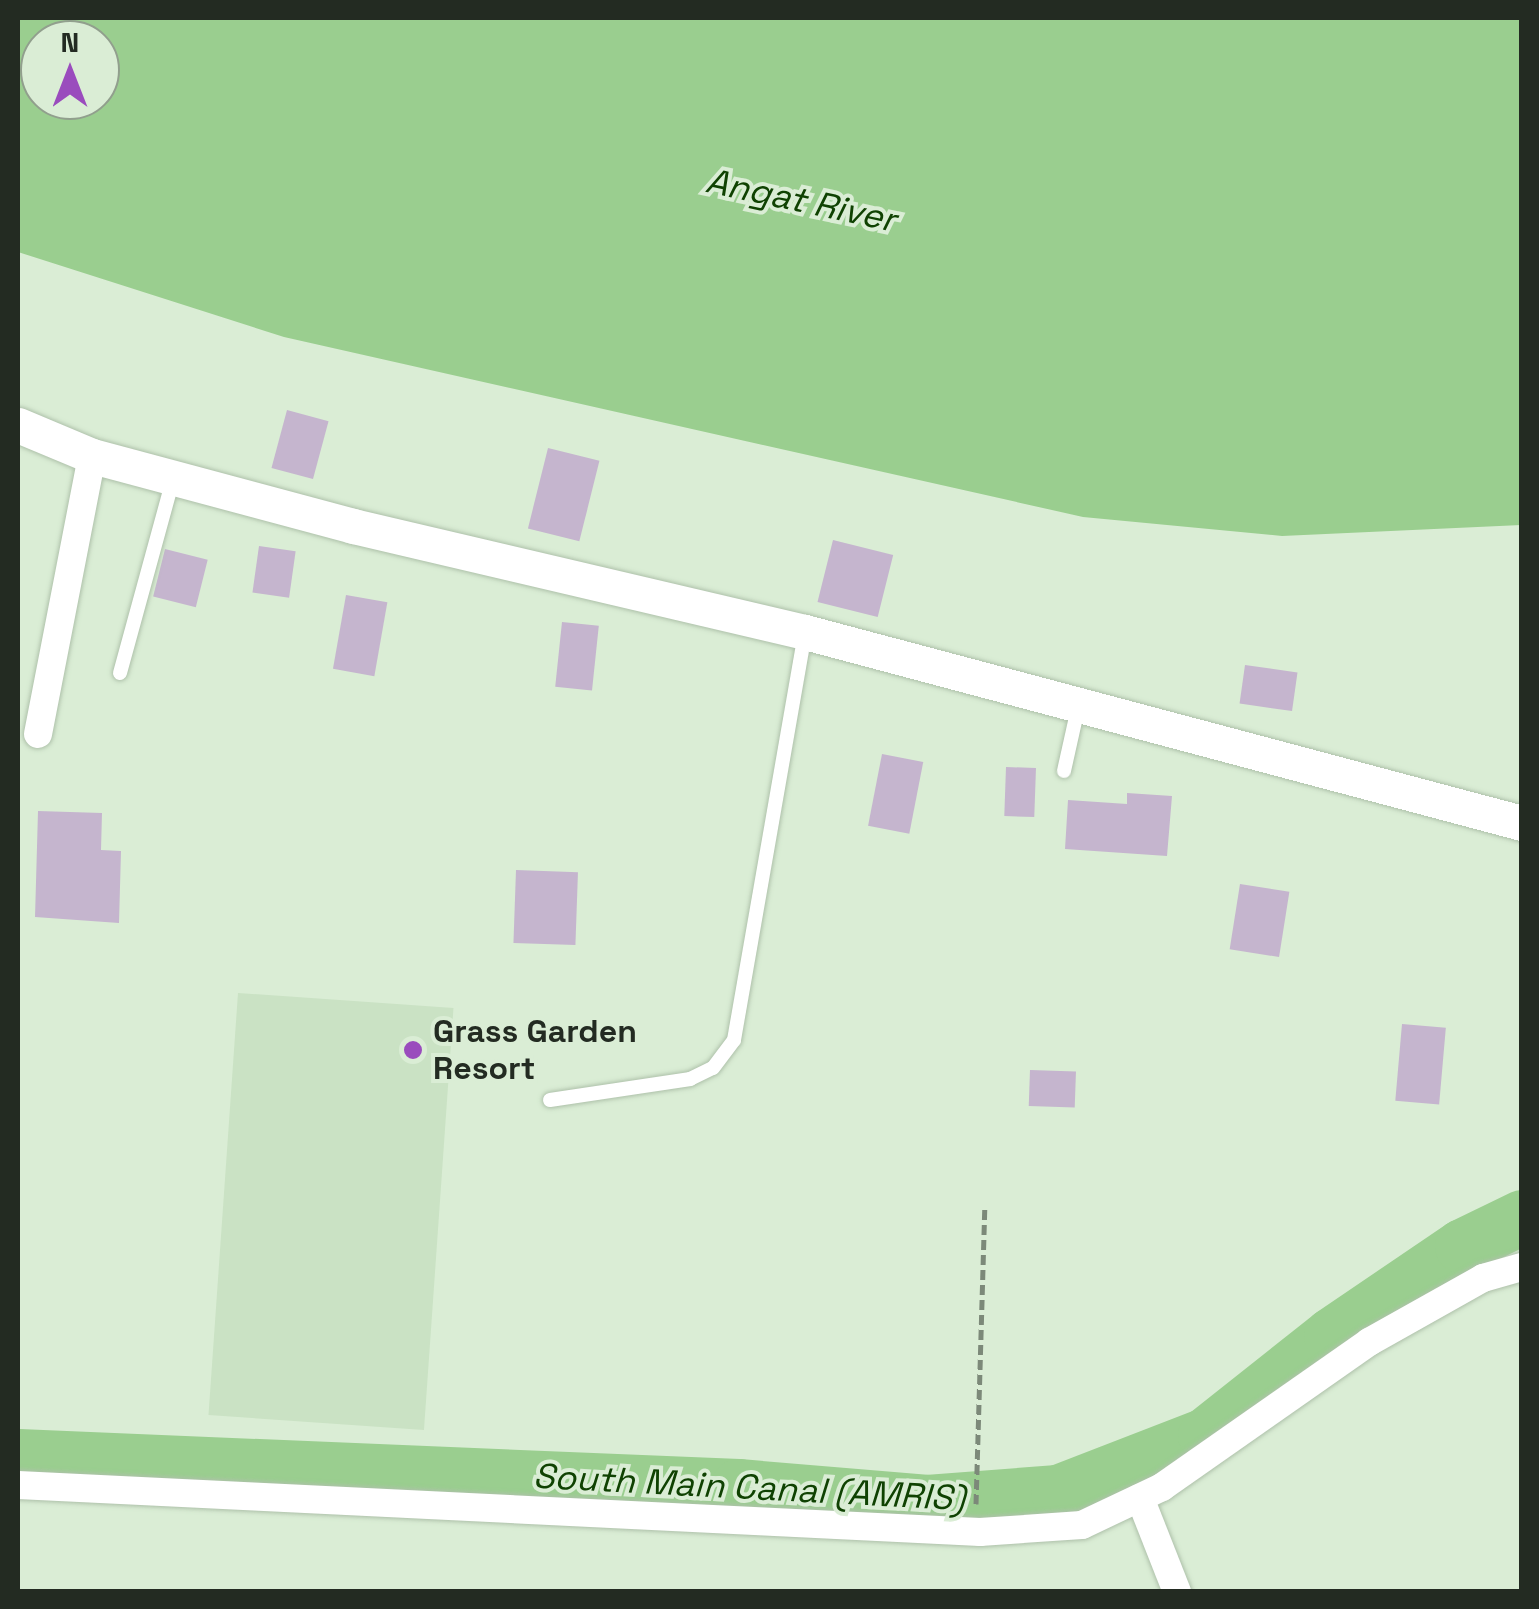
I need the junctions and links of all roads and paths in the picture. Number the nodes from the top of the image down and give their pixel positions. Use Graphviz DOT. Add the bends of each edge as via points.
graph roads {
  1 [pos="18,425"];
  2 [pos="92,456"];
  3 [pos="173,478"];
  4 [pos="805,632"];
  5 [pos="120,673"];
  6 [pos="1078,704"];
  7 [pos="38,734"];
  8 [pos="1064,771"];
  9 [pos="1522,823"];
  10 [pos="550,1100"];
  11 [pos="984,1209"];
  12 [pos="1522,1267"];
  13 [pos="18,1485"];
  14 [pos="1140,1498"];
  15 [pos="977,1516"];
  16 [pos="1177,1592"];
  1 -- 2 [label="street"];
  2 -- 3 [label="street"];
  2 -- 7 [label="street"];
  3 -- 4 [label="street"];
  3 -- 5 [label="lane"];
  4 -- 6 [label="street"];
  4 -- 10 [label="lane" via="734,1040 713,1068 690,1079"];
  6 -- 8 [label="lane"];
  6 -- 9 [label="street"];
  11 -- 15 [label="path" via="973,1453"];
  12 -- 14 [label="street" via="1483,1278 1369,1342"];
  13 -- 14 [label="street" via="980,1532 1082,1524"];
  14 -- 16 [label="street"];
}
